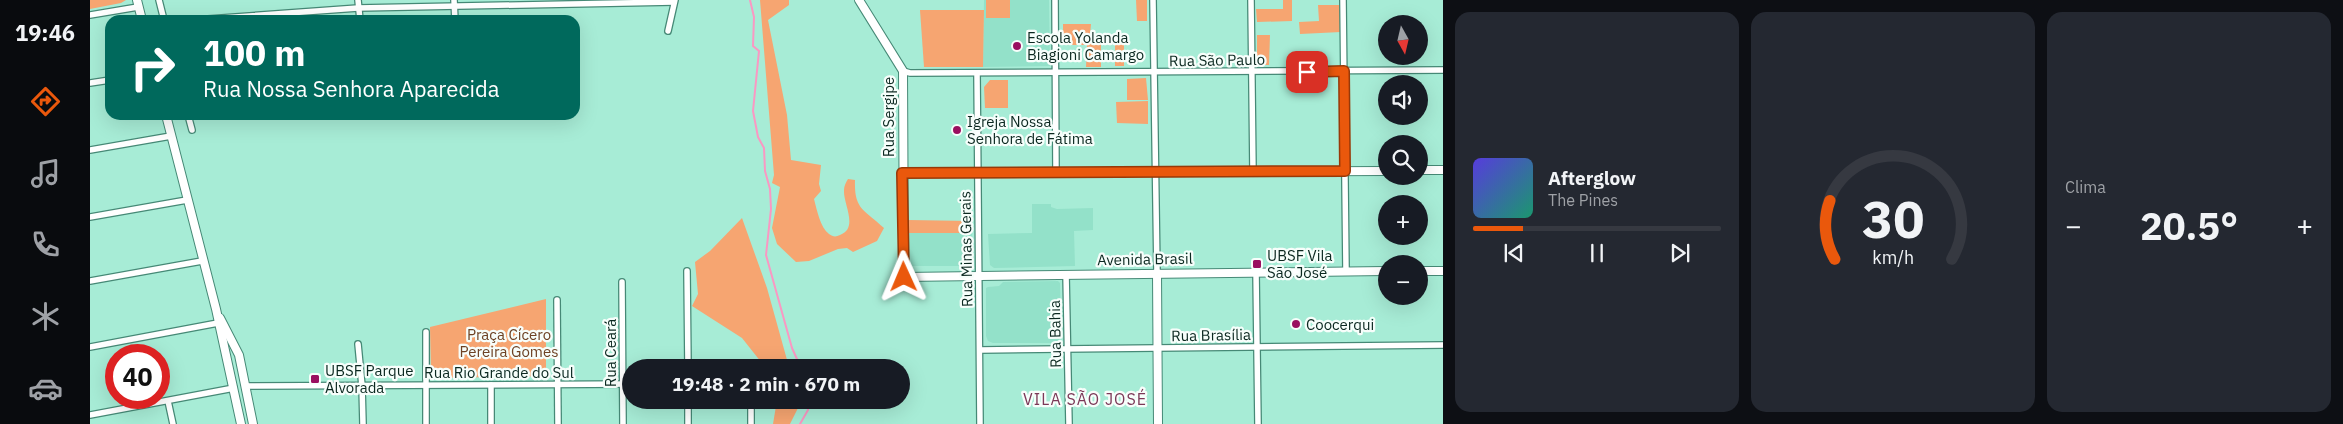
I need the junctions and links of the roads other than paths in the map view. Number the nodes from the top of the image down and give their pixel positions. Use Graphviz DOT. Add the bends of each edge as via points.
graph roads {
  1 [pos="159,0"];
  2 [pos="358,0"];
  3 [pos="859,0"];
  4 [pos="1055,0"];
  5 [pos="1153,0"];
  6 [pos="1251,0"];
  7 [pos="1343,0"];
  8 [pos="674,1"];
  9 [pos="454,3"];
  10 [pos="138,4"];
  11 [pos="358,8"];
  12 [pos="90,15"];
  13 [pos="163,15"];
  14 [pos="262,15"];
  15 [pos="359,15"];
  16 [pos="668,31"];
  17 [pos="902,70"];
  18 [pos="1443,70"];
  19 [pos="1344,71"];
  20 [pos="1252,72"];
  21 [pos="1154,73"];
  22 [pos="977,74"];
  23 [pos="1056,74"];
  24 [pos="105,81"];
  25 [pos="90,83"];
  26 [pos="168,120"];
  27 [pos="189,120"];
  28 [pos="192,130"];
  29 [pos="171,136"];
  30 [pos="90,150"];
  31 [pos="1428,170"];
  32 [pos="1443,170"];
  33 [pos="1345,171"];
  34 [pos="1378,171"];
  35 [pos="1155,172"];
  36 [pos="1253,172"];
  37 [pos="902,173"];
  38 [pos="978,173"];
  39 [pos="1056,173"];
  40 [pos="187,200"];
  41 [pos="90,217"];
  42 [pos="202,261"];
  43 [pos="687,271"];
  44 [pos="1346,271"];
  45 [pos="1378,271"];
  46 [pos="1428,271"];
  47 [pos="1443,271"];
  48 [pos="1256,272"];
  49 [pos="1157,273"];
  50 [pos="1066,274"];
  51 [pos="979,276"];
  52 [pos="904,277"];
  53 [pos="90,281"];
  54 [pos="622,282"];
  55 [pos="557,300"];
  56 [pos="216,310"];
  57 [pos="218,323"];
  58 [pos="426,332"];
  59 [pos="358,344"];
  60 [pos="1443,345"];
  61 [pos="90,347"];
  62 [pos="1257,347"];
  63 [pos="1158,348"];
  64 [pos="1068,349"];
  65 [pos="980,350"];
  66 [pos="623,359"];
  67 [pos="688,359"];
  68 [pos="622,384"];
  69 [pos="426,385"];
  70 [pos="491,385"];
  71 [pos="558,385"];
  72 [pos="247,386"];
  73 [pos="362,386"];
  74 [pos="234,388"];
  75 [pos="170,401"];
  76 [pos="123,409"];
  77 [pos="170,409"];
  78 [pos="623,409"];
  79 [pos="688,409"];
  80 [pos="751,409"];
  81 [pos="90,415"];
  82 [pos="173,424"];
  83 [pos="241,424"];
  84 [pos="253,424"];
  85 [pos="362,424"];
  86 [pos="426,424"];
  87 [pos="491,424"];
  88 [pos="558,424"];
  89 [pos="623,424"];
  90 [pos="688,424"];
  91 [pos="751,424"];
  92 [pos="980,424"];
  93 [pos="1069,424"];
  94 [pos="1158,424"];
  95 [pos="1258,424"];
  1 -- 13 [label="street"];
  2 -- 11 [label="street"];
  3 -- 17 [label="street, Rua Sergipe"];
  4 -- 23 [label="street"];
  5 -- 21 [label="street"];
  6 -- 20 [label="street"];
  7 -- 19 [label="street"];
  8 -- 9 [label="street"];
  8 -- 16 [label="street"];
  9 -- 11 [label="street"];
  10 -- 12 [label="street"];
  11 -- 14 [label="street"];
  11 -- 15 [label="street"];
  17 -- 22 [label="street, Rua São Paulo" via="910,73"];
  17 -- 37 [label="street, Rua Sergipe"];
  18 -- 19 [label="street, Rua São Paulo"];
  19 -- 20 [label="street, Rua São Paulo"];
  19 -- 33 [label="street"];
  20 -- 21 [label="street, Rua São Paulo"];
  20 -- 36 [label="street"];
  21 -- 23 [label="street, Rua São Paulo"];
  21 -- 35 [label="street"];
  22 -- 23 [label="street, Rua São Paulo"];
  22 -- 38 [label="street, Rua Minas Gerais"];
  23 -- 39 [label="street"];
  24 -- 25 [label="street"];
  26 -- 29 [label="street"];
  27 -- 28 [label="street"];
  29 -- 30 [label="street"];
  29 -- 40 [label="street"];
  31 -- 32 [label="street"];
  33 -- 34 [label="street"];
  33 -- 36 [label="street"];
  33 -- 44 [label="street"];
  35 -- 36 [label="street"];
  35 -- 39 [label="street"];
  35 -- 49 [label="street"];
  37 -- 38 [label="street"];
  37 -- 52 [label="street, Rua Sergipe"];
  38 -- 39 [label="street"];
  38 -- 51 [label="street, Rua Minas Gerais"];
  40 -- 41 [label="street"];
  40 -- 42 [label="street"];
  42 -- 53 [label="street"];
  42 -- 56 [label="street"];
  43 -- 67 [label="street"];
  44 -- 45 [label="street, Avenida Brasil"];
  44 -- 48 [label="street, Avenida Brasil"];
  46 -- 47 [label="street"];
  48 -- 49 [label="street, Avenida Brasil"];
  48 -- 62 [label="street"];
  49 -- 50 [label="street, Avenida Brasil"];
  49 -- 63 [label="street"];
  50 -- 51 [label="street, Avenida Brasil"];
  50 -- 64 [label="street, Rua Bahia"];
  51 -- 52 [label="street, Avenida Brasil"];
  51 -- 65 [label="street, Rua Minas Gerais"];
  54 -- 66 [label="street, Rua Ceará"];
  55 -- 71 [label="street"];
  56 -- 57 [label="street"];
  56 -- 72 [label="street" via="239,355"];
  57 -- 61 [label="street"];
  57 -- 74 [label="street"];
  58 -- 69 [label="street"];
  59 -- 73 [label="street"];
  60 -- 62 [label="street, Rua Brasília"];
  62 -- 63 [label="street, Rua Brasília"];
  62 -- 95 [label="street"];
  63 -- 64 [label="street, Rua Brasília"];
  63 -- 94 [label="street"];
  64 -- 65 [label="street, Rua Brasília"];
  64 -- 93 [label="street, Rua Bahia"];
  65 -- 92 [label="street, Rua Minas Gerais"];
  68 -- 71 [label="street, Rua Rio Grande do Sul"];
  69 -- 70 [label="street, Rua Rio Grande do Sul"];
  69 -- 73 [label="street, Rua Rio Grande do Sul"];
  69 -- 86 [label="street"];
  70 -- 71 [label="street, Rua Rio Grande do Sul"];
  70 -- 87 [label="street"];
  71 -- 88 [label="street"];
  72 -- 73 [label="street, Rua Rio Grande do Sul"];
  72 -- 84 [label="street"];
  73 -- 85 [label="street"];
  74 -- 75 [label="street"];
  74 -- 83 [label="street"];
  76 -- 81 [label="street"];
  77 -- 82 [label="street"];
  78 -- 89 [label="street, Rua Ceará"];
  79 -- 90 [label="street"];
  80 -- 91 [label="street"];
}
